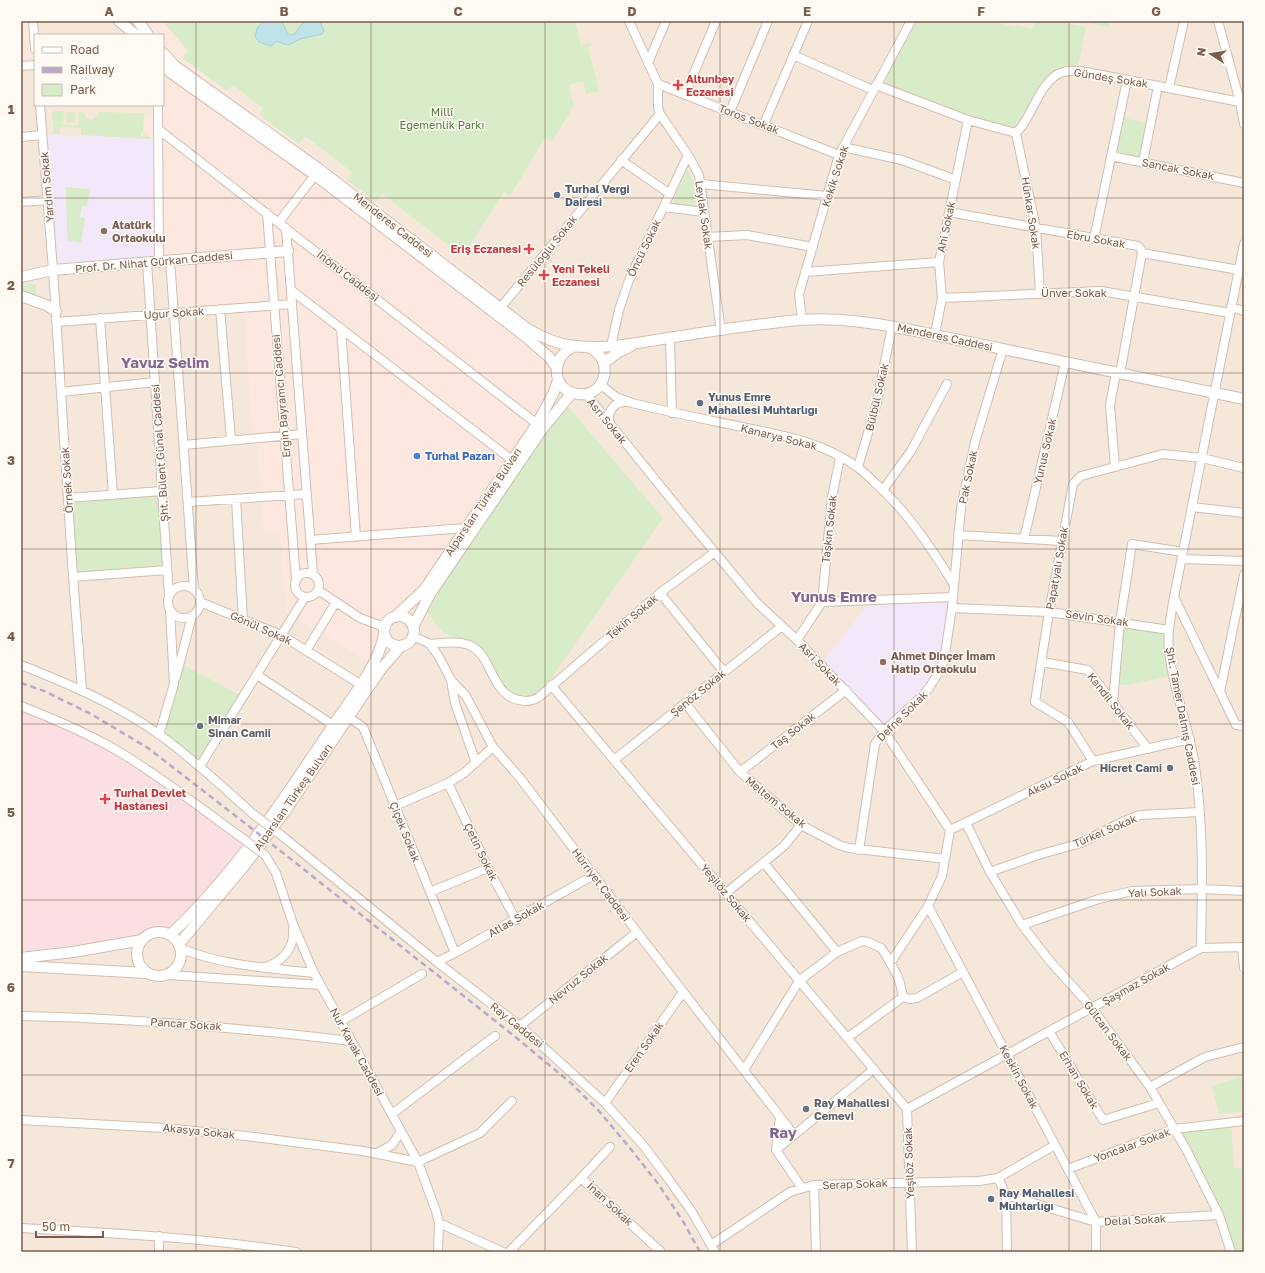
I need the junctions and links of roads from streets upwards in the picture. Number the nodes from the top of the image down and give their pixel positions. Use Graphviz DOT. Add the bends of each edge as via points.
graph roads {
  1 [pos="33,21"];
  2 [pos="119,21"];
  3 [pos="138,21"];
  4 [pos="629,21"];
  5 [pos="666,21"];
  6 [pos="716,21"];
  7 [pos="768,21"];
  8 [pos="808,21"];
  9 [pos="911,21"];
  10 [pos="1184,21"];
  11 [pos="1218,21"];
  12 [pos="135,34"];
  13 [pos="147,34"];
  14 [pos="34,35"];
  15 [pos="164,54"];
  16 [pos="794,55"];
  17 [pos="648,63"];
  18 [pos="34,65"];
  19 [pos="164,65"];
  20 [pos="21,66"];
  21 [pos="1126,80"];
  22 [pos="658,84"];
  23 [pos="1158,86"];
  24 [pos="875,88"];
  25 [pos="1169,88"];
  26 [pos="685,94"];
  27 [pos="1242,99"];
  28 [pos="40,106"];
  29 [pos="158,106"];
  30 [pos="1243,111"];
  31 [pos="730,112"];
  32 [pos="660,114"];
  33 [pos="968,120"];
  34 [pos="764,124"];
  35 [pos="1244,124"];
  36 [pos="158,129"];
  37 [pos="1016,133"];
  38 [pos="42,135"];
  39 [pos="21,137"];
  40 [pos="843,147"];
  41 [pos="839,154"];
  42 [pos="688,155"];
  43 [pos="1111,156"];
  44 [pos="621,160"];
  45 [pos="1142,162"];
  46 [pos="317,172"];
  47 [pos="956,180"];
  48 [pos="1244,183"];
  49 [pos="701,184"];
  50 [pos="670,194"];
  51 [pos="827,196"];
  52 [pos="48,200"];
  53 [pos="21,202"];
  54 [pos="664,206"];
  55 [pos="704,212"];
  56 [pos="949,212"];
  57 [pos="267,213"];
  58 [pos="283,225"];
  59 [pos="1036,228"];
  60 [pos="707,237"];
  61 [pos="1094,239"];
  62 [pos="1244,244"];
  63 [pos="813,247"];
  64 [pos="288,251"];
  65 [pos="270,252"];
  66 [pos="1142,253"];
  67 [pos="170,260"];
  68 [pos="159,261"];
  69 [pos="147,262"];
  70 [pos="938,262"];
  71 [pos="1241,267"];
  72 [pos="53,270"];
  73 [pos="806,272"];
  74 [pos="21,277"];
  75 [pos="291,290"];
  76 [pos="1040,293"];
  77 [pos="21,296"];
  78 [pos="1134,297"];
  79 [pos="942,298"];
  80 [pos="292,304"];
  81 [pos="274,305"];
  82 [pos="220,309"];
  83 [pos="1230,310"];
  84 [pos="498,311"];
  85 [pos="1244,311"];
  86 [pos="174,313"];
  87 [pos="150,314"];
  88 [pos="56,317"];
  89 [pos="100,318"];
  90 [pos="802,320"];
  91 [pos="892,326"];
  92 [pos="341,328"];
  93 [pos="721,331"];
  94 [pos="935,334"];
  95 [pos="670,338"];
  96 [pos="642,342"];
  97 [pos="576,346"];
  98 [pos="611,346"];
  99 [pos="587,347"];
  100 [pos="1003,349"];
  101 [pos="1065,362"];
  102 [pos="604,363"];
  103 [pos="557,368"];
  104 [pos="1118,373"];
  105 [pos="558,380"];
  106 [pos="155,382"];
  107 [pos="600,384"];
  108 [pos="947,384"];
  109 [pos="105,388"];
  110 [pos="61,392"];
  111 [pos="1214,392"];
  112 [pos="572,393"];
  113 [pos="586,394"];
  114 [pos="1244,399"];
  115 [pos="628,402"];
  116 [pos="672,413"];
  117 [pos="609,422"];
  118 [pos="537,424"];
  119 [pos="302,434"];
  120 [pos="284,435"];
  121 [pos="231,440"];
  122 [pos="184,445"];
  123 [pos="840,456"];
  124 [pos="1202,458"];
  125 [pos="512,460"];
  126 [pos="858,467"];
  127 [pos="1115,467"];
  128 [pos="1244,468"];
  129 [pos="883,490"];
  130 [pos="162,491"];
  131 [pos="113,494"];
  132 [pos="307,494"];
  133 [pos="289,495"];
  134 [pos="68,498"];
  135 [pos="236,499"];
  136 [pos="188,502"];
  137 [pos="1192,507"];
  138 [pos="1244,513"];
  139 [pos="465,528"];
  140 [pos="958,535"];
  141 [pos="356,537"];
  142 [pos="1024,539"];
  143 [pos="310,540"];
  144 [pos="1062,541"];
  145 [pos="715,552"];
  146 [pos="1183,556"];
  147 [pos="1244,561"];
  148 [pos="167,570"];
  149 [pos="313,574"];
  150 [pos="1244,575"];
  151 [pos="73,577"];
  152 [pos="296,580"];
  153 [pos="954,583"];
  154 [pos="194,590"];
  155 [pos="318,590"];
  156 [pos="660,593"];
  157 [pos="169,596"];
  158 [pos="305,597"];
  159 [pos="953,597"];
  160 [pos="1174,597"];
  161 [pos="200,602"];
  162 [pos="336,602"];
  163 [pos="822,602"];
  164 [pos="952,608"];
  165 [pos="170,610"];
  166 [pos="1049,612"];
  167 [pos="192,616"];
  168 [pos="396,616"];
  169 [pos="243,620"];
  170 [pos="1120,622"];
  171 [pos="782,626"];
  172 [pos="1169,630"];
  173 [pos="384,631"];
  174 [pos="413,632"];
  175 [pos="281,635"];
  176 [pos="796,640"];
  177 [pos="430,644"];
  178 [pos="402,646"];
  179 [pos="306,651"];
  180 [pos="1042,662"];
  181 [pos="21,665"];
  182 [pos="724,672"];
  183 [pos="257,675"];
  184 [pos="451,680"];
  185 [pos="174,684"];
  186 [pos="360,684"];
  187 [pos="551,685"];
  188 [pos="82,690"];
  189 [pos="846,690"];
  190 [pos="1220,692"];
  191 [pos="1113,702"];
  192 [pos="685,703"];
  193 [pos="21,706"];
  194 [pos="348,717"];
  195 [pos="333,725"];
  196 [pos="1244,726"];
  197 [pos="884,731"];
  198 [pos="159,735"];
  199 [pos="1190,740"];
  200 [pos="493,747"];
  201 [pos="1148,749"];
  202 [pos="614,760"];
  203 [pos="1093,762"];
  204 [pos="476,763"];
  205 [pos="200,766"];
  206 [pos="740,772"];
  207 [pos="448,783"];
  208 [pos="395,806"];
  209 [pos="1200,812"];
  210 [pos="966,822"];
  211 [pos="801,825"];
  212 [pos="950,830"];
  213 [pos="251,844"];
  214 [pos="859,850"];
  215 [pos="945,859"];
  216 [pos="764,863"];
  217 [pos="488,868"];
  218 [pos="990,872"];
  219 [pos="594,875"];
  220 [pos="1202,889"];
  221 [pos="1244,891"];
  222 [pos="430,892"];
  223 [pos="726,894"];
  224 [pos="928,906"];
  225 [pos="516,920"];
  226 [pos="293,924"];
  227 [pos="1022,925"];
  228 [pos="637,932"];
  229 [pos="170,935"];
  230 [pos="142,940"];
  231 [pos="180,946"];
  232 [pos="1243,947"];
  233 [pos="1201,948"];
  234 [pos="837,952"];
  235 [pos="455,953"];
  236 [pos="21,958"];
  237 [pos="437,962"];
  238 [pos="891,962"];
  239 [pos="21,966"];
  240 [pos="264,968"];
  241 [pos="1244,968"];
  242 [pos="963,972"];
  243 [pos="146,973"];
  244 [pos="314,973"];
  245 [pos="422,974"];
  246 [pos="169,975"];
  247 [pos="799,981"];
  248 [pos="320,985"];
  249 [pos="683,992"];
  250 [pos="903,997"];
  251 [pos="1092,1008"];
  252 [pos="21,1016"];
  253 [pos="340,1022"];
  254 [pos="520,1026"];
  255 [pos="1049,1031"];
  256 [pos="495,1036"];
  257 [pos="847,1038"];
  258 [pos="351,1041"];
  259 [pos="1244,1047"];
  260 [pos="1007,1054"];
  261 [pos="874,1069"];
  262 [pos="744,1070"];
  263 [pos="1150,1088"];
  264 [pos="512,1101"];
  265 [pos="605,1103"];
  266 [pos="1159,1103"];
  267 [pos="907,1108"];
  268 [pos="392,1114"];
  269 [pos="780,1117"];
  270 [pos="21,1120"];
  271 [pos="1244,1121"];
  272 [pos="1174,1129"];
  273 [pos="401,1131"];
  274 [pos="794,1135"];
  275 [pos="1055,1145"];
  276 [pos="610,1147"];
  277 [pos="776,1150"];
  278 [pos="377,1154"];
  279 [pos="418,1162"];
  280 [pos="1068,1169"];
  281 [pos="581,1178"];
  282 [pos="998,1178"];
  283 [pos="909,1182"];
  284 [pos="814,1185"];
  285 [pos="802,1188"];
  286 [pos="1006,1195"];
  287 [pos="1219,1215"];
  288 [pos="1096,1222"];
  289 [pos="439,1223"];
  290 [pos="21,1228"];
  291 [pos="159,1236"];
  292 [pos="244,1248"];
  293 [pos="713,1248"];
  294 [pos="159,1252"];
  295 [pos="296,1252"];
  296 [pos="438,1252"];
  297 [pos="503,1252"];
  298 [pos="510,1252"];
  299 [pos="661,1252"];
  300 [pos="816,1252"];
  301 [pos="912,1252"];
  302 [pos="1007,1252"];
  303 [pos="1096,1252"];
  304 [pos="1231,1252"];
  1 -- 14 [label="street"];
  2 -- 12 [label="street"];
  3 -- 13 [label="street"];
  4 -- 17 [label="street, Leylak Sokak"];
  5 -- 17 [label="street"];
  6 -- 26 [label="street"];
  7 -- 31 [label="street"];
  8 -- 16 [label="street"];
  9 -- 24 [label="street, Kekik Sokak"];
  10 -- 25 [label="street"];
  11 -- 27 [label="street"];
  15 -- 46 [label="street, Menderes Caddesi" via="175,66"];
  16 -- 24 [label="street"];
  16 -- 34 [label="street"];
  17 -- 22 [label="street, Leylak Sokak"];
  18 -- 20 [label="street"];
  19 -- 46 [label="street, Menderes Caddesi" via="171,73"];
  21 -- 23 [label="street, Gündeş Sokak"];
  21 -- 37 [label="street, Gündeş Sokak" via="1075,71 1064,72 1043,91"];
  21 -- 43 [label="street"];
  22 -- 26 [label="street, Toros Sokak"];
  22 -- 32 [label="street, Leylak Sokak"];
  23 -- 25 [label="street, Gündeş Sokak"];
  23 -- 45 [label="street"];
  24 -- 33 [label="street"];
  24 -- 40 [label="street, Kekik Sokak"];
  25 -- 27 [label="street, Gündeş Sokak"];
  26 -- 31 [label="street, Toros Sokak"];
  27 -- 30 [label="street"];
  28 -- 38 [label="street, Yardım Sokak"];
  29 -- 36 [label="street"];
  30 -- 35 [label="street"];
  31 -- 34 [label="street, Toros Sokak"];
  32 -- 42 [label="street, Leylak Sokak"];
  32 -- 44 [label="street, Resüloğlu Sokak"];
  33 -- 37 [label="street"];
  33 -- 47 [label="street, Ahi Sokak"];
  34 -- 41 [label="street, Toros Sokak"];
  36 -- 57 [label="street, İnönü Caddesi"];
  36 -- 68 [label="street"];
  37 -- 59 [label="street, Hünkar Sokak"];
  38 -- 39 [label="street"];
  38 -- 52 [label="street, Yardım Sokak"];
  40 -- 41 [label="street, Kekik Sokak"];
  40 -- 47 [label="street" via="902,160"];
  41 -- 51 [label="street, Kekik Sokak"];
  42 -- 49 [label="street, Leylak Sokak" via="697,170"];
  42 -- 50 [label="street, Öncü Sokak"];
  43 -- 45 [label="street, Sancak Sokak"];
  43 -- 61 [label="street"];
  44 -- 50 [label="street"];
  44 -- 84 [label="street, Resüloğlu Sokak"];
  45 -- 48 [label="street, Sancak Sokak"];
  46 -- 58 [label="street"];
  46 -- 84 [label="street, Menderes Caddesi"];
  47 -- 56 [label="street, Ahi Sokak"];
  49 -- 51 [label="street"];
  49 -- 55 [label="street, Leylak Sokak"];
  50 -- 54 [label="street, Öncü Sokak"];
  51 -- 63 [label="street, Kekik Sokak"];
  52 -- 53 [label="street"];
  52 -- 72 [label="street, Yardım Sokak"];
  54 -- 55 [label="street"];
  54 -- 98 [label="street, Öncü Sokak" via="629,280"];
  55 -- 60 [label="street, Leylak Sokak"];
  56 -- 59 [label="street, Ebru Sokak"];
  56 -- 70 [label="street, Ahi Sokak"];
  57 -- 58 [label="street, İnönü Caddesi"];
  57 -- 65 [label="street, Ergin Bayramcı Caddesi"];
  58 -- 64 [label="street, Ergin Bayramcı Caddesi"];
  58 -- 118 [label="street, İnönü Caddesi"];
  59 -- 61 [label="street, Ebru Sokak"];
  59 -- 76 [label="street, Hünkar Sokak"];
  60 -- 63 [label="street" via="746,234"];
  60 -- 93 [label="street, Leylak Sokak"];
  61 -- 66 [label="street, Ebru Sokak" via="1138,246"];
  62 -- 71 [label="street, Şht. Tamer Dalmış Caddesi"];
  63 -- 73 [label="street, Kekik Sokak"];
  64 -- 65 [label="street, Prof. Dr. Nihat Gürkan Caddesi"];
  64 -- 75 [label="street, Ergin Bayramcı Caddesi"];
  65 -- 67 [label="street, Prof. Dr. Nihat Gürkan Caddesi"];
  65 -- 81 [label="street, Ergin Bayramcı Caddesi"];
  66 -- 71 [label="street, Ebru Sokak"];
  66 -- 78 [label="street"];
  67 -- 68 [label="street, Prof. Dr. Nihat Gürkan Caddesi"];
  67 -- 86 [label="street"];
  68 -- 69 [label="street, Prof. Dr. Nihat Gürkan Caddesi"];
  69 -- 72 [label="street, Prof. Dr. Nihat Gürkan Caddesi"];
  69 -- 87 [label="street, Şht. Bülent Günal Caddesi"];
  70 -- 73 [label="street"];
  70 -- 79 [label="street, Ahi Sokak"];
  71 -- 83 [label="street, Şht. Tamer Dalmış Caddesi"];
  72 -- 74 [label="street, Prof. Dr. Nihat Gürkan Caddesi"];
  72 -- 88 [label="street, Örnek Sokak"];
  73 -- 90 [label="street, Kekik Sokak" via="799,294"];
  75 -- 80 [label="street, Ergin Bayramcı Caddesi"];
  75 -- 92 [label="street"];
  76 -- 78 [label="street, Ünver Sokak" via="1101,291"];
  76 -- 79 [label="street, Ünver Sokak"];
  77 -- 88 [label="street" via="46,305"];
  78 -- 83 [label="street, Ünver Sokak"];
  78 -- 104 [label="street"];
  79 -- 94 [label="street, Ahi Sokak"];
  80 -- 81 [label="street, Uğur Sokak"];
  80 -- 119 [label="street, Ergin Bayramcı Caddesi"];
  81 -- 82 [label="street, Uğur Sokak"];
  81 -- 120 [label="street, Ergin Bayramcı Caddesi"];
  82 -- 86 [label="street, Uğur Sokak"];
  82 -- 121 [label="street"];
  83 -- 85 [label="street, Ünver Sokak"];
  83 -- 111 [label="street, Şht. Tamer Dalmış Caddesi"];
  84 -- 97 [label="street, Menderes Caddesi" via="543,338"];
  84 -- 103 [label="street, Menderes Caddesi"];
  86 -- 87 [label="street, Uğur Sokak"];
  86 -- 122 [label="street"];
  87 -- 89 [label="street, Uğur Sokak"];
  87 -- 106 [label="street, Şht. Bülent Günal Caddesi"];
  88 -- 89 [label="street, Uğur Sokak"];
  88 -- 110 [label="street, Örnek Sokak"];
  89 -- 109 [label="street"];
  90 -- 91 [label="street, Menderes Caddesi" via="857,321"];
  90 -- 93 [label="street, Menderes Caddesi"];
  91 -- 94 [label="street, Menderes Caddesi"];
  91 -- 126 [label="street, Bülbül Sokak" via="877,402"];
  92 -- 125 [label="street"];
  92 -- 141 [label="street"];
  93 -- 95 [label="street, Menderes Caddesi"];
  94 -- 100 [label="street, Menderes Caddesi"];
  95 -- 96 [label="street, Menderes Caddesi"];
  95 -- 116 [label="street"];
  96 -- 98 [label="street, Menderes Caddesi"];
  96 -- 102 [label="street, Menderes Caddesi" via="617,353"];
  97 -- 99 [label="street, Menderes Caddesi"];
  97 -- 103 [label="street" via="564,352"];
  98 -- 99 [label="street, Menderes Caddesi"];
  99 -- 102 [label="street" via="597,353"];
  100 -- 101 [label="street, Menderes Caddesi"];
  100 -- 140 [label="street, Pak Sokak" via="975,442"];
  101 -- 104 [label="street, Menderes Caddesi"];
  101 -- 142 [label="street, Yunus Sokak"];
  102 -- 107 [label="street" via="605,372"];
  103 -- 105 [label="street"];
  104 -- 111 [label="street, Menderes Caddesi"];
  104 -- 127 [label="street" via="1110,406"];
  105 -- 112 [label="street"];
  105 -- 118 [label="street, Alparslan Türkeş Bulvarı"];
  106 -- 109 [label="street"];
  106 -- 130 [label="street, Şht. Bülent Günal Caddesi"];
  107 -- 113 [label="street" via="594,391"];
  107 -- 115 [label="street, Kanarya Sokak" via="613,395"];
  108 -- 129 [label="street" via="911,451"];
  109 -- 110 [label="street"];
  109 -- 131 [label="street"];
  110 -- 134 [label="street, Örnek Sokak"];
  111 -- 114 [label="street, Menderes Caddesi"];
  111 -- 124 [label="street, Şht. Tamer Dalmış Caddesi"];
  112 -- 113 [label="street"];
  112 -- 174 [label="street, Alparslan Türkeş Bulvarı" via="543,428 430,594"];
  113 -- 117 [label="street, Asri Sokak"];
  115 -- 116 [label="street, Kanarya Sokak"];
  115 -- 117 [label="street" via="620,402 613,407 609,414"];
  116 -- 123 [label="street, Kanarya Sokak" via="796,438"];
  117 -- 145 [label="street, Asri Sokak"];
  118 -- 125 [label="street, Alparslan Türkeş Bulvarı"];
  119 -- 120 [label="street"];
  119 -- 132 [label="street, Ergin Bayramcı Caddesi"];
  120 -- 121 [label="street"];
  120 -- 133 [label="street, Ergin Bayramcı Caddesi"];
  121 -- 122 [label="street"];
  122 -- 136 [label="street"];
  123 -- 126 [label="street, Kanarya Sokak"];
  123 -- 163 [label="street, Taşkın Sokak" via="832,498"];
  124 -- 127 [label="street, Papatyalı Sokak" via="1163,454"];
  124 -- 128 [label="street, Papatyalı Sokak"];
  124 -- 137 [label="street, Şht. Tamer Dalmış Caddesi"];
  125 -- 139 [label="street, Alparslan Türkeş Bulvarı"];
  126 -- 129 [label="street, Kanarya Sokak"];
  127 -- 144 [label="street, Papatyalı Sokak" via="1080,476 1073,484"];
  129 -- 153 [label="street, Kanarya Sokak" via="929,544"];
  130 -- 131 [label="street"];
  130 -- 148 [label="street, Şht. Bülent Günal Caddesi"];
  131 -- 134 [label="street"];
  132 -- 133 [label="street"];
  132 -- 143 [label="street, Ergin Bayramcı Caddesi"];
  133 -- 135 [label="street"];
  133 -- 152 [label="street, Ergin Bayramcı Caddesi"];
  134 -- 151 [label="street, Örnek Sokak"];
  135 -- 136 [label="street"];
  135 -- 169 [label="street"];
  136 -- 154 [label="street"];
  137 -- 138 [label="street"];
  137 -- 146 [label="street, Şht. Tamer Dalmış Caddesi"];
  139 -- 141 [label="street"];
  139 -- 168 [label="street, Alparslan Türkeş Bulvarı" via="424,590"];
  140 -- 142 [label="street"];
  140 -- 153 [label="street, Pak Sokak"];
  141 -- 143 [label="street"];
  142 -- 144 [label="street"];
  143 -- 149 [label="street, Ergin Bayramcı Caddesi"];
  144 -- 166 [label="street, Papatyalı Sokak"];
  145 -- 156 [label="street, Tekin Sokak"];
  145 -- 171 [label="street, Asri Sokak" via="757,603"];
  146 -- 147 [label="street"];
  146 -- 160 [label="street, Şht. Tamer Dalmış Caddesi"];
  146 -- 170 [label="street" via="1132,544"];
  148 -- 151 [label="street"];
  148 -- 157 [label="street, Şht. Bülent Günal Caddesi"];
  149 -- 152 [label="street" via="303,573"];
  149 -- 155 [label="street" via="319,581"];
  150 -- 190 [label="street"];
  151 -- 188 [label="street, Örnek Sokak"];
  152 -- 158 [label="street" via="297,591"];
  153 -- 159 [label="street, Pak Sokak"];
  154 -- 157 [label="street" via="178,587"];
  154 -- 161 [label="street"];
  155 -- 158 [label="street" via="312,596"];
  155 -- 162 [label="street"];
  156 -- 182 [label="street"];
  156 -- 187 [label="street, Tekin Sokak"];
  157 -- 165 [label="street"];
  158 -- 175 [label="street"];
  159 -- 163 [label="street"];
  159 -- 164 [label="street, Pak Sokak"];
  160 -- 172 [label="street, Şht. Tamer Dalmış Caddesi"];
  160 -- 190 [label="street"];
  161 -- 167 [label="street" via="199,608"];
  161 -- 169 [label="street, Gönül Sokak"];
  162 -- 173 [label="street"];
  162 -- 179 [label="street"];
  163 -- 176 [label="street, Taşkın Sokak"];
  164 -- 166 [label="street, Sevin Sokak"];
  164 -- 197 [label="street, Defne Sokak" via="944,660 936,678 920,698"];
  165 -- 167 [label="street" via="180,618"];
  165 -- 185 [label="street"];
  166 -- 170 [label="street, Sevin Sokak"];
  166 -- 180 [label="street, Papatyalı Sokak"];
  167 -- 185 [label="street"];
  168 -- 173 [label="street" via="389,620"];
  168 -- 174 [label="street" via="406,618"];
  169 -- 175 [label="street, Gönül Sokak"];
  170 -- 172 [label="street, Sevin Sokak"];
  170 -- 191 [label="street"];
  171 -- 176 [label="street, Asri Sokak"];
  171 -- 182 [label="street, Şenöz Sokak"];
  172 -- 199 [label="street, Şht. Tamer Dalmış Caddesi" via="1173,675"];
  173 -- 178 [label="street" via="390,643"];
  173 -- 186 [label="street, Alparslan Türkeş Bulvarı" via="380,650"];
  174 -- 177 [label="street"];
  174 -- 178 [label="street" via="408,642"];
  175 -- 179 [label="street, Gönül Sokak"];
  175 -- 183 [label="street"];
  176 -- 189 [label="street, Asri Sokak"];
  177 -- 184 [label="street, Hürriyet Caddesi"];
  177 -- 187 [label="street" via="453,643 473,647 503,692 512,698 534,700"];
  178 -- 194 [label="street, Alparslan Türkeş Bulvarı"];
  179 -- 186 [label="street, Gönül Sokak"];
  180 -- 191 [label="street, Kandil Sokak" via="1088,670"];
  180 -- 203 [label="street, Papatyalı Sokak" via="1035,702 1068,722"];
  181 -- 188 [label="street, Ray Caddesi"];
  182 -- 192 [label="street, Şenöz Sokak"];
  183 -- 195 [label="street"];
  183 -- 205 [label="street"];
  184 -- 200 [label="street, Hürriyet Caddesi" via="466,696"];
  184 -- 204 [label="street" via="455,703"];
  185 -- 198 [label="street"];
  186 -- 195 [label="street, Alparslan Türkeş Bulvarı"];
  187 -- 202 [label="street, Yeşilöz Sokak"];
  188 -- 198 [label="street, Ray Caddesi"];
  189 -- 197 [label="street, Asri Sokak"];
  189 -- 206 [label="street, Taş Sokak"];
  190 -- 196 [label="street" via="1236,725"];
  191 -- 201 [label="street, Kandil Sokak"];
  192 -- 202 [label="street, Şenöz Sokak"];
  192 -- 206 [label="street, Meltem Sokak"];
  193 -- 213 [label="street, bridge" via="76,729 119,752"];
  194 -- 208 [label="street, Çiçek Sokak" via="363,727"];
  194 -- 231 [label="street, Alparslan Türkeş Bulvarı" via="282,816"];
  195 -- 213 [label="street, Alparslan Türkeş Bulvarı"];
  197 -- 212 [label="street, Asri Sokak"];
  197 -- 214 [label="street, Defne Sokak" via="875,744"];
  198 -- 205 [label="street, Ray Caddesi"];
  199 -- 201 [label="street, Aksu Sokak"];
  199 -- 209 [label="street, Şht. Tamer Dalmış Caddesi"];
  200 -- 204 [label="street"];
  200 -- 219 [label="street, Hürriyet Caddesi"];
  201 -- 203 [label="street, Aksu Sokak"];
  202 -- 223 [label="street, Yeşilöz Sokak"];
  203 -- 210 [label="street, Aksu Sokak"];
  204 -- 207 [label="street"];
  205 -- 237 [label="street, Ray Caddesi, bridge" via="253,814"];
  206 -- 211 [label="street, Meltem Sokak"];
  207 -- 208 [label="street"];
  207 -- 217 [label="street, Çetin Sokak"];
  208 -- 222 [label="street, Çiçek Sokak"];
  209 -- 218 [label="street, Türkel Sokak" via="1140,815 1081,843"];
  209 -- 220 [label="street, Şht. Tamer Dalmış Caddesi"];
  210 -- 212 [label="street, Aksu Sokak"];
  210 -- 218 [label="street, Gülcan Sokak"];
  211 -- 214 [label="street, Meltem Sokak" via="839,845"];
  211 -- 216 [label="street" via="784,846"];
  212 -- 215 [label="street"];
  213 -- 226 [label="street, Nur Kavak Caddesi, bridge" via="265,855 276,873"];
  213 -- 229 [label="street, Alparslan Türkeş Bulvarı" via="206,898"];
  214 -- 215 [label="street, Meltem Sokak"];
  215 -- 224 [label="street" via="942,876"];
  216 -- 223 [label="street"];
  216 -- 234 [label="street"];
  217 -- 222 [label="street"];
  217 -- 225 [label="street, Çetin Sokak"];
  218 -- 227 [label="street, Gülcan Sokak"];
  219 -- 225 [label="street, Atlas Sokak"];
  219 -- 228 [label="street, Hürriyet Caddesi"];
  220 -- 221 [label="street, Yalı Sokak"];
  220 -- 227 [label="street, Yalı Sokak" via="1132,891 1099,899"];
  220 -- 233 [label="street, Şht. Tamer Dalmış Caddesi"];
  222 -- 235 [label="street, Çiçek Sokak"];
  223 -- 247 [label="street, Yeşilöz Sokak"];
  224 -- 238 [label="street"];
  224 -- 242 [label="street, Keskin Sokak"];
  225 -- 235 [label="street, Atlas Sokak"];
  226 -- 240 [label="street" via="292,940 285,955"];
  226 -- 244 [label="street, Nur Kavak Caddesi"];
  227 -- 251 [label="street, Gülcan Sokak"];
  228 -- 249 [label="street, Hürriyet Caddesi"];
  228 -- 254 [label="street, Nevruz Sokak"];
  229 -- 230 [label="street" via="152,933"];
  229 -- 231 [label="street"];
  230 -- 236 [label="street"];
  230 -- 243 [label="street" via="136,956 138,964"];
  231 -- 240 [label="street" via="210,959"];
  231 -- 246 [label="street" via="180,964"];
  232 -- 233 [label="street, Şaşmaz Sokak"];
  232 -- 241 [label="street"];
  233 -- 251 [label="street, Şaşmaz Sokak"];
  234 -- 238 [label="street" via="856,943 868,942 881,948"];
  234 -- 247 [label="street"];
  235 -- 237 [label="street, Atlas Sokak"];
  237 -- 254 [label="street, Ray Caddesi"];
  238 -- 250 [label="street"];
  239 -- 243 [label="street"];
  240 -- 244 [label="street"];
  242 -- 250 [label="street" via="917,998"];
  242 -- 260 [label="street, Keskin Sokak"];
  243 -- 246 [label="street"];
  244 -- 248 [label="street, Nur Kavak Caddesi"];
  245 -- 253 [label="street"];
  246 -- 248 [label="street"];
  247 -- 257 [label="street, Yeşilöz Sokak"];
  247 -- 262 [label="street"];
  248 -- 253 [label="street, Nur Kavak Caddesi"];
  249 -- 262 [label="street, Hürriyet Caddesi"];
  249 -- 265 [label="street, Eren Sokak"];
  250 -- 257 [label="street"];
  251 -- 255 [label="street, Şaşmaz Sokak"];
  251 -- 263 [label="street, Gülcan Sokak"];
  252 -- 258 [label="street, Pancar Sokak" via="187,1024"];
  253 -- 258 [label="street, Nur Kavak Caddesi"];
  254 -- 265 [label="street, Ray Caddesi"];
  255 -- 260 [label="street, Şaşmaz Sokak"];
  255 -- 266 [label="street, Erhan Sokak" via="1103,1120"];
  256 -- 268 [label="street"];
  257 -- 261 [label="street, Yeşilöz Sokak"];
  258 -- 268 [label="street, Nur Kavak Caddesi"];
  259 -- 263 [label="street" via="1205,1056"];
  260 -- 267 [label="street, Şaşmaz Sokak"];
  260 -- 275 [label="street, Keskin Sokak"];
  261 -- 267 [label="street, Yeşilöz Sokak"];
  261 -- 274 [label="street"];
  262 -- 269 [label="street, Hürriyet Caddesi"];
  263 -- 266 [label="street, Gülcan Sokak"];
  264 -- 279 [label="street" via="480,1133"];
  265 -- 293 [label="street, Ray Caddesi" via="667,1176"];
  266 -- 272 [label="street, Gülcan Sokak"];
  267 -- 283 [label="street, Yeşilöz Sokak"];
  268 -- 273 [label="street, Nur Kavak Caddesi"];
  269 -- 274 [label="street, Hürriyet Caddesi"];
  269 -- 277 [label="street"];
  270 -- 278 [label="street, Akasya Sokak" via="164,1128 290,1141"];
  271 -- 272 [label="street, Yoncalar Sokak"];
  272 -- 280 [label="street, Yoncalar Sokak"];
  272 -- 287 [label="street, Gülcan Sokak"];
  273 -- 278 [label="street" via="392,1145"];
  273 -- 279 [label="street, Nur Kavak Caddesi"];
  274 -- 277 [label="street"];
  275 -- 280 [label="street, Keskin Sokak"];
  275 -- 282 [label="street, Serap Sokak"];
  276 -- 281 [label="street"];
  277 -- 285 [label="street"];
  278 -- 279 [label="street, Akasya Sokak"];
  279 -- 289 [label="street, Nur Kavak Caddesi"];
  280 -- 288 [label="street, Keskin Sokak"];
  281 -- 298 [label="street, İnan Sokak"];
  281 -- 299 [label="street, İnan Sokak"];
  282 -- 283 [label="street, Serap Sokak" via="979,1181"];
  282 -- 286 [label="street"];
  283 -- 284 [label="street, Serap Sokak"];
  283 -- 301 [label="street, Yeşilöz Sokak"];
  284 -- 285 [label="street, Serap Sokak"];
  284 -- 300 [label="street"];
  285 -- 293 [label="street, Serap Sokak" via="790,1192"];
  286 -- 288 [label="street, Delal Sokak"];
  286 -- 302 [label="street"];
  287 -- 288 [label="street, Delal Sokak"];
  287 -- 304 [label="street, Gülcan Sokak"];
  288 -- 303 [label="street, Keskin Sokak"];
  289 -- 296 [label="street, Nur Kavak Caddesi"];
  289 -- 297 [label="street"];
  290 -- 291 [label="street"];
  291 -- 292 [label="street"];
  291 -- 294 [label="street"];
  292 -- 295 [label="street"];
}
